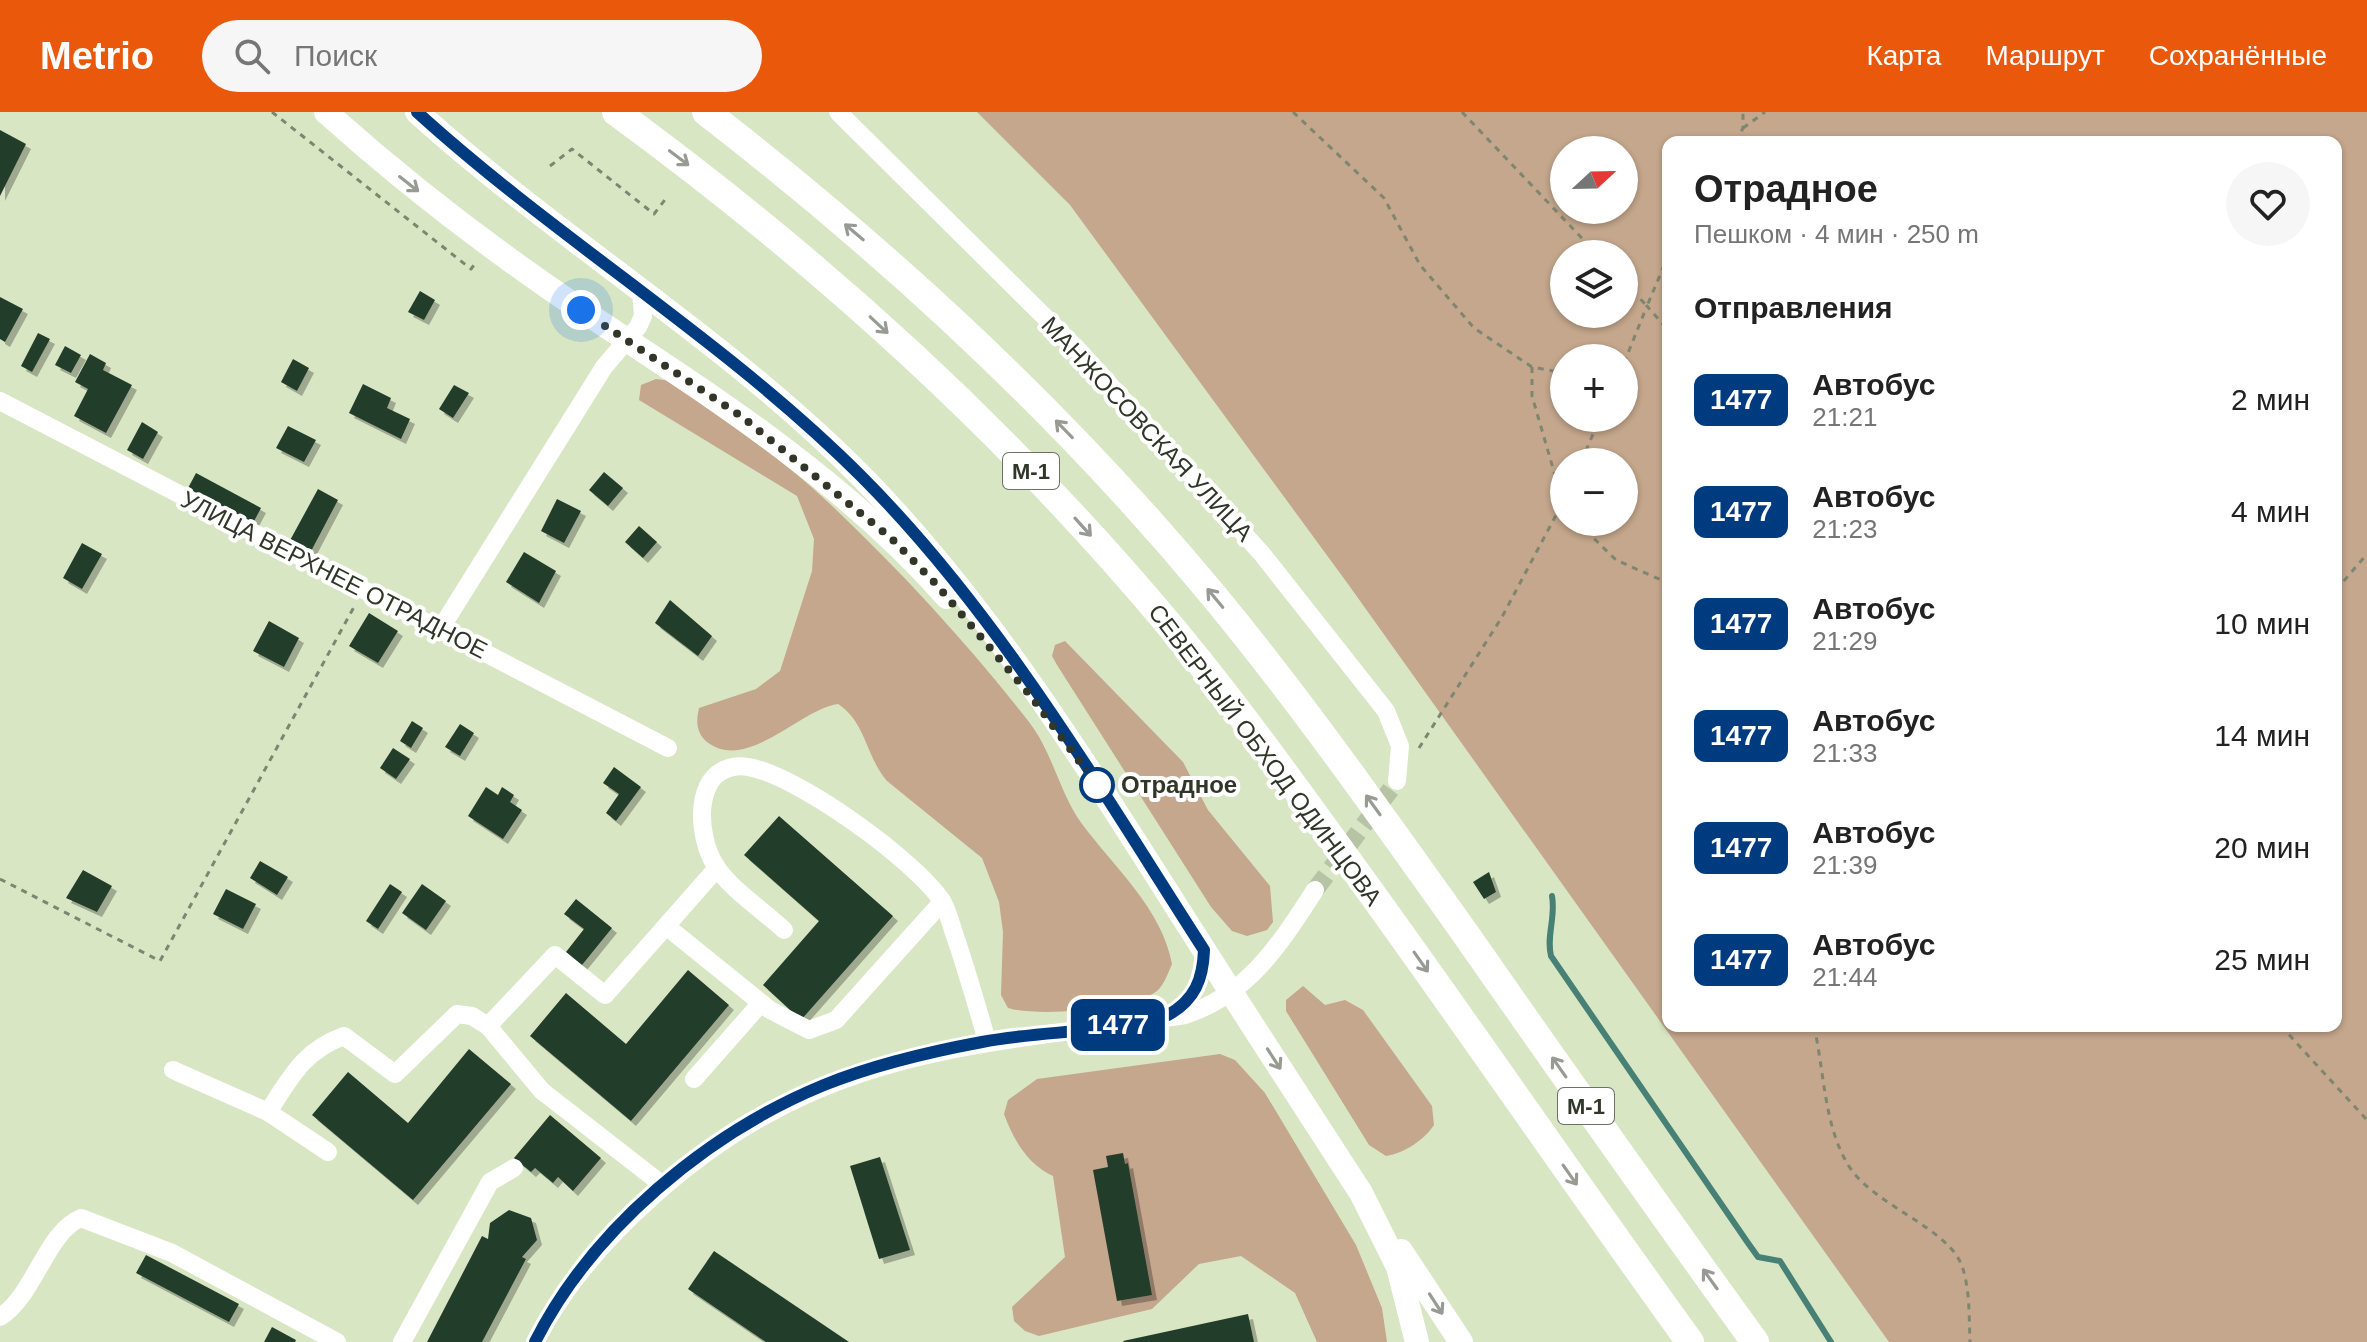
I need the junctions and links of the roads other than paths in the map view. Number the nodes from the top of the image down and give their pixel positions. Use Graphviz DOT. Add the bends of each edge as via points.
graph roads {
  1 [pos="326,112"];
  2 [pos="417,112"];
  3 [pos="616,112"];
  4 [pos="706,112"];
  5 [pos="719,112"];
  6 [pos="838,112"];
  7 [pos="776,166"];
  8 [pos="641,290"];
  9 [pos="628,339"];
  10 [pos="0,401"];
  11 [pos="441,628"];
  12 [pos="668,748"];
  13 [pos="1083,763"];
  14 [pos="1397,781"];
  15 [pos="717,868"];
  16 [pos="1315,890"];
  17 [pos="942,902"];
  18 [pos="666,926"];
  19 [pos="784,930"];
  20 [pos="1204,950"];
  21 [pos="1232,993"];
  22 [pos="761,1003"];
  23 [pos="1151,1020"];
  24 [pos="488,1026"];
  25 [pos="987,1041"];
  26 [pos="173,1070"];
  27 [pos="694,1079"];
  28 [pos="268,1112"];
  29 [pos="328,1152"];
  30 [pos="514,1168"];
  31 [pos="664,1186"];
  32 [pos="1361,1193"];
  33 [pos="0,1317"];
  34 [pos="337,1342"];
  35 [pos="402,1342"];
  36 [pos="535,1342"];
  37 [pos="1417,1342"];
  38 [pos="1461,1342"];
  39 [pos="1690,1342"];
  40 [pos="1755,1342"];
  1 -- 9 [label="main road, one-way" via="459,223"];
  2 -- 8 [label="main road"];
  3 -- 39 [label="highway, СЕВЕРНЫЙ ОБХОД ОДИНЦОВА / М-1, one-way" via="743,208 874,320 999,438 1143,595 1291,782"];
  4 -- 7 [label="highway, М-1"];
  5 -- 7 [label="main road"];
  6 -- 14 [label="street, МАНЖОСОВСКАЯ УЛИЦА" via="1081,353 1262,554 1386,711 1400,746"];
  40 -- 7 [label="highway, М-1, one-way" via="1410,856 1211,593 1036,400 881,254"];
  8 -- 9 [label="street" via="643,316"];
  8 -- 13 [label="main road" via="764,388 862,477 947,573"];
  9 -- 11 [label="street" via="604,367"];
  9 -- 13 [label="main road" via="741,416 891,538 976,630"];
  10 -- 11 [label="street, УЛИЦА ВЕРХНЕЕ ОТРАДНОЕ"];
  11 -- 12 [label="street, УЛИЦА ВЕРХНЕЕ ОТРАДНОЕ"];
  13 -- 20 [label="main road"];
  15 -- 17 [label="street" via="703,829 702,799 712,776 748,767 774,775 890,849"];
  15 -- 18 [label="street"];
  15 -- 19 [label="street"];
  16 -- 21 [label="street" via="1260,970"];
  17 -- 22 [label="street" via="836,1020 809,1030 783,1020"];
  17 -- 25 [label="street"];
  18 -- 22 [label="street"];
  18 -- 24 [label="street" via="605,995 555,955"];
  20 -- 21 [label="main road"];
  20 -- 23 [label="street" via="1203,971 1190,998 1181,1008"];
  21 -- 23 [label="street" via="1211,1007"];
  21 -- 32 [label="main road, one-way"];
  22 -- 27 [label="street"];
  23 -- 25 [label="street"];
  24 -- 28 [label="street" via="457,1014 395,1074 344,1036 325,1043 309,1054"];
  24 -- 31 [label="street" via="542,1091"];
  25 -- 31 [label="street" via="890,1062 822,1086 763,1115"];
  26 -- 28 [label="street"];
  28 -- 29 [label="street"];
  30 -- 35 [label="street" via="490,1182"];
  31 -- 36 [label="street" via="583,1267"];
  32 -- 37 [label="main road" via="1398,1267"];
  32 -- 38 [label="main road, one-way"];
  33 -- 34 [label="street" via="19,1301 66,1228 81,1218 172,1253"];
}
